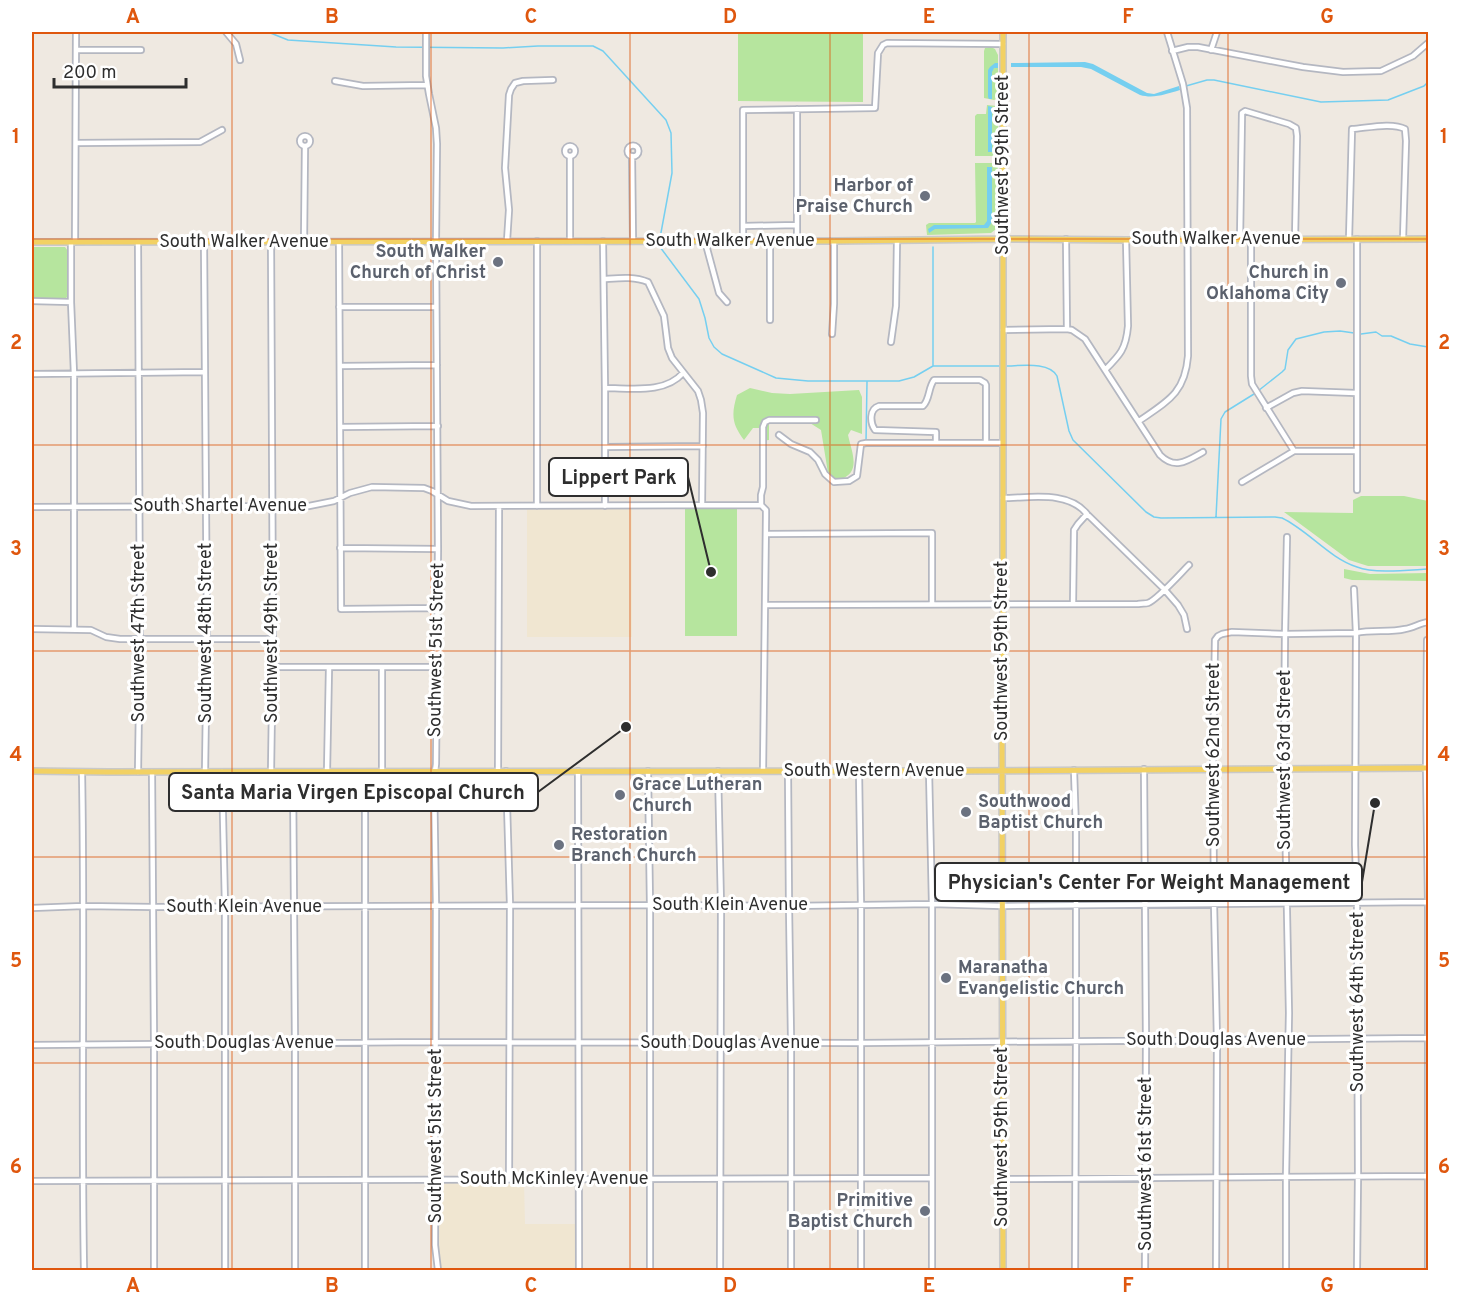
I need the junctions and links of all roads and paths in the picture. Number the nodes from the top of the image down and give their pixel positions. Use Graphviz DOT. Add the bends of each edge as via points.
graph roads {
  1 [pos="76,32"];
  2 [pos="226,32"];
  3 [pos="1003,32"];
  4 [pos="1167,32"];
  5 [pos="1217,32"];
  6 [pos="426,34"];
  7 [pos="1428,43"];
  8 [pos="1003,45"];
  9 [pos="76,50"];
  10 [pos="141,50"];
  11 [pos="1211,50"];
  12 [pos="1172,51"];
  13 [pos="240,60"];
  14 [pos="553,80"];
  15 [pos="335,81"];
  16 [pos="427,85"];
  17 [pos="797,109"];
  18 [pos="222,130"];
  19 [pos="76,143"];
  20 [pos="305,146"];
  21 [pos="570,156"];
  22 [pos="633,156"];
  23 [pos="797,225"];
  24 [pos="743,226"];
  25 [pos="1428,238"];
  26 [pos="1003,239"];
  27 [pos="1066,239"];
  28 [pos="1187,239"];
  29 [pos="1295,239"];
  30 [pos="1349,239"];
  31 [pos="1357,239"];
  32 [pos="1403,239"];
  33 [pos="1126,240"];
  34 [pos="1240,240"];
  35 [pos="1251,240"];
  36 [pos="507,241"];
  37 [pos="537,241"];
  38 [pos="570,241"];
  39 [pos="603,241"];
  40 [pos="633,241"];
  41 [pos="705,241"];
  42 [pos="743,241"];
  43 [pos="770,241"];
  44 [pos="797,241"];
  45 [pos="834,241"];
  46 [pos="897,241"];
  47 [pos="32,242"];
  48 [pos="73,242"];
  49 [pos="138,242"];
  50 [pos="204,242"];
  51 [pos="271,242"];
  52 [pos="304,242"];
  53 [pos="339,242"];
  54 [pos="436,242"];
  55 [pos="604,279"];
  56 [pos="32,302"];
  57 [pos="71,302"];
  58 [pos="727,302"];
  59 [pos="339,307"];
  60 [pos="436,307"];
  61 [pos="770,320"];
  62 [pos="1067,329"];
  63 [pos="1003,330"];
  64 [pos="832,334"];
  65 [pos="891,342"];
  66 [pos="437,365"];
  67 [pos="340,366"];
  68 [pos="1105,370"];
  69 [pos="205,372"];
  70 [pos="139,373"];
  71 [pos="683,373"];
  72 [pos="32,374"];
  73 [pos="74,374"];
  74 [pos="605,388"];
  75 [pos="1356,393"];
  76 [pos="1266,408"];
  77 [pos="816,420"];
  78 [pos="1139,421"];
  79 [pos="438,426"];
  80 [pos="340,427"];
  81 [pos="779,435"];
  82 [pos="936,443"];
  83 [pos="986,443"];
  84 [pos="1002,443"];
  85 [pos="703,446"];
  86 [pos="605,447"];
  87 [pos="1356,451"];
  88 [pos="1203,452"];
  89 [pos="1294,452"];
  90 [pos="1242,482"];
  91 [pos="1357,490"];
  92 [pos="438,494"];
  93 [pos="341,498"];
  94 [pos="1003,498"];
  95 [pos="702,505"];
  96 [pos="761,505"];
  97 [pos="74,506"];
  98 [pos="139,506"];
  99 [pos="206,506"];
  100 [pos="272,506"];
  101 [pos="499,506"];
  102 [pos="537,506"];
  103 [pos="605,506"];
  104 [pos="32,507"];
  105 [pos="1087,514"];
  106 [pos="766,534"];
  107 [pos="1287,537"];
  108 [pos="340,548"];
  109 [pos="438,549"];
  110 [pos="1189,565"];
  111 [pos="1164,589"];
  112 [pos="1354,589"];
  113 [pos="932,604"];
  114 [pos="1073,604"];
  115 [pos="766,605"];
  116 [pos="1003,605"];
  117 [pos="437,608"];
  118 [pos="1428,622"];
  119 [pos="32,629"];
  120 [pos="74,629"];
  121 [pos="1187,629"];
  122 [pos="1356,633"];
  123 [pos="1284,634"];
  124 [pos="140,639"];
  125 [pos="207,639"];
  126 [pos="273,639"];
  127 [pos="1427,640"];
  128 [pos="382,667"];
  129 [pos="437,667"];
  130 [pos="272,668"];
  131 [pos="329,668"];
  132 [pos="1355,768"];
  133 [pos="1427,768"];
  134 [pos="1214,769"];
  135 [pos="1284,769"];
  136 [pos="1002,770"];
  137 [pos="1074,770"];
  138 [pos="1144,770"];
  139 [pos="32,771"];
  140 [pos="498,771"];
  141 [pos="507,771"];
  142 [pos="578,771"];
  143 [pos="648,771"];
  144 [pos="718,771"];
  145 [pos="763,771"];
  146 [pos="788,771"];
  147 [pos="859,771"];
  148 [pos="929,771"];
  149 [pos="82,772"];
  150 [pos="138,772"];
  151 [pos="152,772"];
  152 [pos="204,772"];
  153 [pos="222,772"];
  154 [pos="271,772"];
  155 [pos="293,772"];
  156 [pos="327,772"];
  157 [pos="364,772"];
  158 [pos="382,772"];
  159 [pos="435,772"];
  160 [pos="1357,902"];
  161 [pos="1428,902"];
  162 [pos="1214,903"];
  163 [pos="1287,903"];
  164 [pos="932,904"];
  165 [pos="510,905"];
  166 [pos="650,905"];
  167 [pos="721,905"];
  168 [pos="861,905"];
  169 [pos="1075,905"];
  170 [pos="1144,905"];
  171 [pos="83,906"];
  172 [pos="225,906"];
  173 [pos="294,906"];
  174 [pos="365,906"];
  175 [pos="436,906"];
  176 [pos="579,906"];
  177 [pos="789,906"];
  178 [pos="1002,906"];
  179 [pos="153,907"];
  180 [pos="32,908"];
  181 [pos="1428,1038"];
  182 [pos="1146,1040"];
  183 [pos="1217,1040"];
  184 [pos="1288,1040"];
  185 [pos="1358,1040"];
  186 [pos="1076,1041"];
  187 [pos="436,1042"];
  188 [pos="510,1042"];
  189 [pos="721,1042"];
  190 [pos="791,1042"];
  191 [pos="861,1042"];
  192 [pos="932,1042"];
  193 [pos="1002,1042"];
  194 [pos="154,1043"];
  195 [pos="366,1043"];
  196 [pos="580,1043"];
  197 [pos="650,1043"];
  198 [pos="83,1044"];
  199 [pos="225,1044"];
  200 [pos="295,1044"];
  201 [pos="32,1045"];
  202 [pos="1358,1176"];
  203 [pos="1428,1176"];
  204 [pos="1286,1177"];
  205 [pos="650,1178"];
  206 [pos="720,1178"];
  207 [pos="791,1178"];
  208 [pos="932,1178"];
  209 [pos="1075,1178"];
  210 [pos="1145,1178"];
  211 [pos="1215,1178"];
  212 [pos="509,1179"];
  213 [pos="862,1179"];
  214 [pos="1002,1179"];
  215 [pos="154,1180"];
  216 [pos="224,1180"];
  217 [pos="295,1180"];
  218 [pos="365,1180"];
  219 [pos="435,1180"];
  220 [pos="579,1180"];
  221 [pos="32,1181"];
  222 [pos="82,1181"];
  223 [pos="84,1270"];
  224 [pos="154,1270"];
  225 [pos="225,1270"];
  226 [pos="295,1270"];
  227 [pos="365,1270"];
  228 [pos="438,1270"];
  229 [pos="579,1270"];
  230 [pos="650,1270"];
  231 [pos="720,1270"];
  232 [pos="791,1270"];
  233 [pos="861,1270"];
  234 [pos="932,1270"];
  235 [pos="1003,1270"];
  236 [pos="1075,1270"];
  237 [pos="1145,1270"];
  238 [pos="1216,1270"];
  239 [pos="1286,1270"];
  240 [pos="1357,1270"];
  241 [pos="1428,1270"];
  1 -- 9 [label="street"];
  2 -- 13 [label="street" via="236,44"];
  3 -- 8 [label="main road, Southwest 59th Street"];
  4 -- 12 [label="street"];
  5 -- 11 [label="street"];
  6 -- 16 [label="street, Southwest 51st Street"];
  7 -- 11 [label="street" via="1413,56 1381,71 1321,70"];
  8 -- 17 [label="street" via="883,45 878,53 875,108"];
  8 -- 26 [label="main road, Southwest 59th Street"];
  9 -- 10 [label="street"];
  9 -- 19 [label="street"];
  11 -- 12 [label="street" via="1188,47"];
  12 -- 28 [label="street" via="1186,99"];
  14 -- 36 [label="street" via="515,82 510,89 505,168"];
  15 -- 16 [label="street" via="363,86"];
  16 -- 54 [label="street, Southwest 51st Street" via="437,136"];
  17 -- 23 [label="street"];
  17 -- 24 [label="street" via="743,110"];
  18 -- 19 [label="street" via="200,142"];
  19 -- 48 [label="street"];
  20 -- 52 [label="street"];
  21 -- 38 [label="street"];
  22 -- 40 [label="street"];
  23 -- 24 [label="street"];
  23 -- 44 [label="street"];
  24 -- 42 [label="street"];
  25 -- 32 [label="main road, South Walker Avenue"];
  26 -- 27 [label="main road, South Walker Avenue"];
  26 -- 46 [label="main road, South Walker Avenue"];
  26 -- 63 [label="main road, Southwest 59th Street"];
  27 -- 33 [label="main road, South Walker Avenue"];
  27 -- 62 [label="street"];
  28 -- 33 [label="main road, South Walker Avenue"];
  28 -- 34 [label="main road, South Walker Avenue"];
  28 -- 78 [label="street" via="1187,372 1177,391"];
  29 -- 30 [label="main road, South Walker Avenue"];
  29 -- 34 [label="street" via="1296,128 1245,111"];
  29 -- 35 [label="main road, South Walker Avenue"];
  30 -- 31 [label="main road, South Walker Avenue"];
  30 -- 32 [label="street" via="1352,129 1392,125 1405,129"];
  31 -- 32 [label="main road, South Walker Avenue"];
  31 -- 75 [label="street"];
  33 -- 68 [label="street" via="1127,341"];
  34 -- 35 [label="main road, South Walker Avenue"];
  35 -- 76 [label="street" via="1251,376"];
  36 -- 37 [label="main road, South Walker Avenue"];
  36 -- 54 [label="main road, South Walker Avenue"];
  37 -- 38 [label="main road, South Walker Avenue"];
  37 -- 102 [label="street"];
  38 -- 39 [label="main road, South Walker Avenue"];
  39 -- 40 [label="main road, South Walker Avenue"];
  39 -- 55 [label="street"];
  40 -- 41 [label="main road, South Walker Avenue"];
  41 -- 42 [label="main road, South Walker Avenue"];
  41 -- 58 [label="street" via="719,293"];
  42 -- 43 [label="main road, South Walker Avenue"];
  43 -- 44 [label="main road, South Walker Avenue"];
  43 -- 61 [label="street"];
  44 -- 45 [label="main road, South Walker Avenue"];
  45 -- 46 [label="main road, South Walker Avenue"];
  45 -- 64 [label="street"];
  46 -- 65 [label="street"];
  47 -- 48 [label="main road, South Walker Avenue"];
  48 -- 49 [label="main road, South Walker Avenue"];
  48 -- 57 [label="street"];
  49 -- 50 [label="main road, South Walker Avenue"];
  49 -- 70 [label="street, Southwest 47th Street"];
  50 -- 51 [label="main road, South Walker Avenue"];
  50 -- 69 [label="street, Southwest 48th Street"];
  51 -- 52 [label="main road, South Walker Avenue"];
  51 -- 100 [label="street, Southwest 49th Street"];
  52 -- 53 [label="main road, South Walker Avenue"];
  53 -- 54 [label="main road, South Walker Avenue"];
  53 -- 59 [label="street"];
  54 -- 60 [label="street, Southwest 51st Street"];
  55 -- 71 [label="street" via="648,282 664,316 668,348"];
  55 -- 74 [label="street"];
  56 -- 57 [label="street"];
  57 -- 73 [label="street"];
  59 -- 60 [label="street"];
  59 -- 67 [label="street"];
  60 -- 66 [label="street, Southwest 51st Street"];
  62 -- 63 [label="street"];
  62 -- 68 [label="street" via="1085,339"];
  63 -- 84 [label="main road, Southwest 59th Street"];
  66 -- 67 [label="street"];
  66 -- 79 [label="street, Southwest 51st Street"];
  67 -- 80 [label="street"];
  68 -- 78 [label="street"];
  69 -- 70 [label="street"];
  69 -- 99 [label="street, Southwest 48th Street"];
  70 -- 73 [label="street"];
  70 -- 98 [label="street, Southwest 47th Street"];
  71 -- 74 [label="street" via="660,387"];
  71 -- 85 [label="street" via="701,400"];
  72 -- 73 [label="street"];
  73 -- 97 [label="street"];
  74 -- 86 [label="street"];
  75 -- 76 [label="street" via="1302,391"];
  75 -- 87 [label="street"];
  76 -- 89 [label="street"];
  77 -- 96 [label="street" via="765,422"];
  78 -- 88 [label="street" via="1172,464"];
  79 -- 80 [label="street"];
  79 -- 92 [label="street, Southwest 51st Street"];
  80 -- 93 [label="street"];
  81 -- 82 [label="street" via="810,452 834,482 857,476 861,444"];
  82 -- 83 [label="street"];
  82 -- 83 [label="street" via="936,432 876,431 872,425 874,407 923,406 934,380 980,380 986,385"];
  83 -- 84 [label="street"];
  84 -- 94 [label="main road, Southwest 59th Street"];
  85 -- 86 [label="street"];
  85 -- 95 [label="street"];
  86 -- 103 [label="street"];
  87 -- 89 [label="street"];
  87 -- 91 [label="street"];
  89 -- 90 [label="street"];
  92 -- 93 [label="street, South Shartel Avenue" via="415,488 372,487"];
  92 -- 101 [label="street, South Shartel Avenue" via="457,504"];
  92 -- 109 [label="street, Southwest 51st Street"];
  93 -- 100 [label="street, South Shartel Avenue" via="309,506"];
  93 -- 108 [label="street"];
  94 -- 105 [label="street" via="1065,499"];
  94 -- 116 [label="main road, Southwest 59th Street"];
  95 -- 96 [label="street, South Shartel Avenue"];
  95 -- 103 [label="street, South Shartel Avenue"];
  96 -- 106 [label="street" via="766,510"];
  97 -- 98 [label="street, South Shartel Avenue"];
  97 -- 104 [label="street, South Shartel Avenue"];
  97 -- 120 [label="street"];
  98 -- 99 [label="street, South Shartel Avenue"];
  98 -- 124 [label="street, Southwest 47th Street"];
  99 -- 100 [label="street, South Shartel Avenue"];
  99 -- 125 [label="street, Southwest 48th Street"];
  100 -- 126 [label="street, Southwest 49th Street"];
  101 -- 102 [label="street, South Shartel Avenue"];
  101 -- 140 [label="street"];
  102 -- 103 [label="street, South Shartel Avenue"];
  105 -- 111 [label="street"];
  105 -- 114 [label="street" via="1074,530"];
  106 -- 113 [label="street" via="932,533"];
  106 -- 115 [label="street"];
  107 -- 123 [label="street, Southwest 63rd Street"];
  108 -- 109 [label="street"];
  108 -- 117 [label="street" via="341,609"];
  109 -- 117 [label="street, Southwest 51st Street"];
  110 -- 111 [label="street"];
  111 -- 114 [label="street" via="1148,603"];
  111 -- 121 [label="street" via="1184,615"];
  112 -- 122 [label="street, Southwest 64th Street"];
  113 -- 115 [label="street"];
  113 -- 116 [label="street"];
  114 -- 116 [label="street"];
  115 -- 145 [label="street"];
  116 -- 136 [label="main road, Southwest 59th Street"];
  117 -- 129 [label="street, Southwest 51st Street"];
  118 -- 122 [label="street" via="1406,629"];
  119 -- 120 [label="street"];
  120 -- 124 [label="street" via="113,638"];
  122 -- 123 [label="street"];
  122 -- 132 [label="street, Southwest 64th Street"];
  123 -- 134 [label="street, Southwest 62nd Street" via="1232,633 1215,640"];
  123 -- 135 [label="street, Southwest 63rd Street"];
  124 -- 125 [label="street"];
  124 -- 150 [label="street, Southwest 47th Street"];
  125 -- 126 [label="street"];
  125 -- 152 [label="street, Southwest 48th Street"];
  126 -- 130 [label="street, Southwest 49th Street"];
  127 -- 133 [label="street"];
  128 -- 129 [label="street"];
  128 -- 131 [label="street"];
  128 -- 158 [label="street"];
  129 -- 159 [label="street, Southwest 51st Street"];
  130 -- 131 [label="street"];
  130 -- 154 [label="street, Southwest 49th Street"];
  131 -- 156 [label="street"];
  132 -- 133 [label="main road, South Western Avenue"];
  132 -- 135 [label="main road, South Western Avenue"];
  132 -- 160 [label="street, Southwest 64th Street"];
  133 -- 161 [label="street"];
  134 -- 135 [label="main road, South Western Avenue"];
  134 -- 138 [label="main road, South Western Avenue"];
  134 -- 162 [label="street, Southwest 62nd Street"];
  135 -- 163 [label="street, Southwest 63rd Street"];
  136 -- 137 [label="main road, South Western Avenue"];
  136 -- 148 [label="main road, South Western Avenue"];
  136 -- 178 [label="main road, Southwest 59th Street"];
  137 -- 138 [label="main road, South Western Avenue"];
  137 -- 169 [label="street"];
  138 -- 170 [label="street, Southwest 61st Street"];
  139 -- 149 [label="main road, South Western Avenue"];
  140 -- 141 [label="main road, South Western Avenue"];
  140 -- 159 [label="main road, South Western Avenue"];
  141 -- 142 [label="main road, South Western Avenue"];
  141 -- 165 [label="street"];
  142 -- 143 [label="main road, South Western Avenue"];
  142 -- 176 [label="street"];
  143 -- 144 [label="main road, South Western Avenue"];
  143 -- 166 [label="street"];
  144 -- 145 [label="main road, South Western Avenue"];
  144 -- 167 [label="street"];
  145 -- 146 [label="main road, South Western Avenue"];
  146 -- 147 [label="main road, South Western Avenue"];
  146 -- 177 [label="street"];
  147 -- 148 [label="main road, South Western Avenue"];
  147 -- 168 [label="street"];
  148 -- 164 [label="street"];
  149 -- 150 [label="main road, South Western Avenue"];
  149 -- 171 [label="street"];
  150 -- 151 [label="main road, South Western Avenue"];
  151 -- 152 [label="main road, South Western Avenue"];
  151 -- 179 [label="street"];
  152 -- 153 [label="main road, South Western Avenue"];
  153 -- 154 [label="main road, South Western Avenue"];
  153 -- 172 [label="street"];
  154 -- 155 [label="main road, South Western Avenue"];
  155 -- 156 [label="main road, South Western Avenue"];
  155 -- 173 [label="street"];
  156 -- 157 [label="main road, South Western Avenue"];
  157 -- 158 [label="main road, South Western Avenue"];
  157 -- 174 [label="street"];
  158 -- 159 [label="main road, South Western Avenue"];
  159 -- 175 [label="street, Southwest 51st Street"];
  160 -- 161 [label="street, South Klein Avenue"];
  160 -- 163 [label="street, South Klein Avenue"];
  160 -- 185 [label="street, Southwest 64th Street"];
  161 -- 181 [label="street"];
  162 -- 163 [label="street, South Klein Avenue"];
  162 -- 170 [label="street, South Klein Avenue"];
  162 -- 183 [label="street, Southwest 62nd Street"];
  163 -- 184 [label="street, Southwest 63rd Street"];
  164 -- 168 [label="street, South Klein Avenue"];
  164 -- 178 [label="street, South Klein Avenue"];
  164 -- 192 [label="street"];
  165 -- 175 [label="street, South Klein Avenue"];
  165 -- 176 [label="street, South Klein Avenue"];
  165 -- 188 [label="street"];
  166 -- 167 [label="street, South Klein Avenue"];
  166 -- 176 [label="street, South Klein Avenue"];
  166 -- 197 [label="street"];
  167 -- 177 [label="street, South Klein Avenue"];
  167 -- 189 [label="street"];
  168 -- 177 [label="street, South Klein Avenue"];
  168 -- 191 [label="street"];
  169 -- 170 [label="street, South Klein Avenue"];
  169 -- 178 [label="street, South Klein Avenue"];
  169 -- 186 [label="street"];
  170 -- 182 [label="street, Southwest 61st Street"];
  171 -- 179 [label="street, South Klein Avenue"];
  171 -- 180 [label="street, South Klein Avenue"];
  171 -- 198 [label="street"];
  172 -- 173 [label="street, South Klein Avenue"];
  172 -- 179 [label="street, South Klein Avenue"];
  172 -- 199 [label="street"];
  173 -- 174 [label="street, South Klein Avenue"];
  173 -- 200 [label="street"];
  174 -- 175 [label="street, South Klein Avenue"];
  174 -- 195 [label="street"];
  175 -- 187 [label="street, Southwest 51st Street"];
  176 -- 196 [label="street"];
  177 -- 190 [label="street"];
  178 -- 193 [label="main road, Southwest 59th Street"];
  179 -- 194 [label="street"];
  181 -- 185 [label="street, South Douglas Avenue"];
  181 -- 203 [label="street"];
  182 -- 183 [label="street, South Douglas Avenue"];
  182 -- 186 [label="street, South Douglas Avenue"];
  182 -- 210 [label="street, Southwest 61st Street"];
  183 -- 184 [label="street, South Douglas Avenue"];
  183 -- 211 [label="street, Southwest 62nd Street"];
  184 -- 185 [label="street, South Douglas Avenue"];
  184 -- 204 [label="street, Southwest 63rd Street"];
  185 -- 202 [label="street, Southwest 64th Street"];
  186 -- 193 [label="street, South Douglas Avenue"];
  186 -- 209 [label="street"];
  187 -- 188 [label="street, South Douglas Avenue"];
  187 -- 195 [label="street, South Douglas Avenue"];
  187 -- 219 [label="street, Southwest 51st Street"];
  188 -- 196 [label="street, South Douglas Avenue"];
  188 -- 212 [label="street"];
  189 -- 190 [label="street, South Douglas Avenue"];
  189 -- 197 [label="street, South Douglas Avenue"];
  189 -- 206 [label="street"];
  190 -- 191 [label="street, South Douglas Avenue"];
  190 -- 207 [label="street"];
  191 -- 192 [label="street, South Douglas Avenue"];
  191 -- 213 [label="street"];
  192 -- 193 [label="street, South Douglas Avenue"];
  192 -- 208 [label="street"];
  193 -- 214 [label="main road, Southwest 59th Street"];
  194 -- 198 [label="street, South Douglas Avenue"];
  194 -- 199 [label="street, South Douglas Avenue"];
  194 -- 215 [label="street"];
  195 -- 200 [label="street, South Douglas Avenue"];
  195 -- 218 [label="street"];
  196 -- 197 [label="street, South Douglas Avenue"];
  196 -- 220 [label="street"];
  197 -- 205 [label="street"];
  198 -- 201 [label="street, South Douglas Avenue"];
  198 -- 222 [label="street"];
  199 -- 200 [label="street, South Douglas Avenue"];
  199 -- 216 [label="street"];
  200 -- 217 [label="street"];
  202 -- 203 [label="street"];
  202 -- 204 [label="street"];
  202 -- 240 [label="street, Southwest 64th Street"];
  203 -- 241 [label="street"];
  204 -- 211 [label="street"];
  204 -- 239 [label="street, Southwest 63rd Street"];
  205 -- 206 [label="street, South McKinley Avenue"];
  205 -- 220 [label="street, South McKinley Avenue"];
  205 -- 230 [label="street"];
  206 -- 207 [label="street, South McKinley Avenue"];
  206 -- 231 [label="street"];
  207 -- 213 [label="street, South McKinley Avenue"];
  207 -- 232 [label="street"];
  208 -- 213 [label="street, South McKinley Avenue"];
  208 -- 234 [label="street"];
  209 -- 210 [label="street"];
  209 -- 214 [label="street"];
  209 -- 236 [label="street"];
  210 -- 211 [label="street"];
  210 -- 237 [label="street, Southwest 61st Street"];
  211 -- 238 [label="street, Southwest 62nd Street"];
  212 -- 219 [label="street, South McKinley Avenue"];
  212 -- 220 [label="street, South McKinley Avenue"];
  213 -- 233 [label="street"];
  214 -- 235 [label="main road, Southwest 59th Street"];
  215 -- 216 [label="street, South McKinley Avenue"];
  215 -- 222 [label="street, South McKinley Avenue"];
  215 -- 224 [label="street"];
  216 -- 217 [label="street, South McKinley Avenue"];
  216 -- 225 [label="street"];
  217 -- 218 [label="street, South McKinley Avenue"];
  217 -- 226 [label="street"];
  218 -- 219 [label="street, South McKinley Avenue"];
  218 -- 227 [label="street"];
  219 -- 228 [label="street, Southwest 51st Street"];
  220 -- 229 [label="street"];
  221 -- 222 [label="street, South McKinley Avenue"];
  222 -- 223 [label="street"];
}
